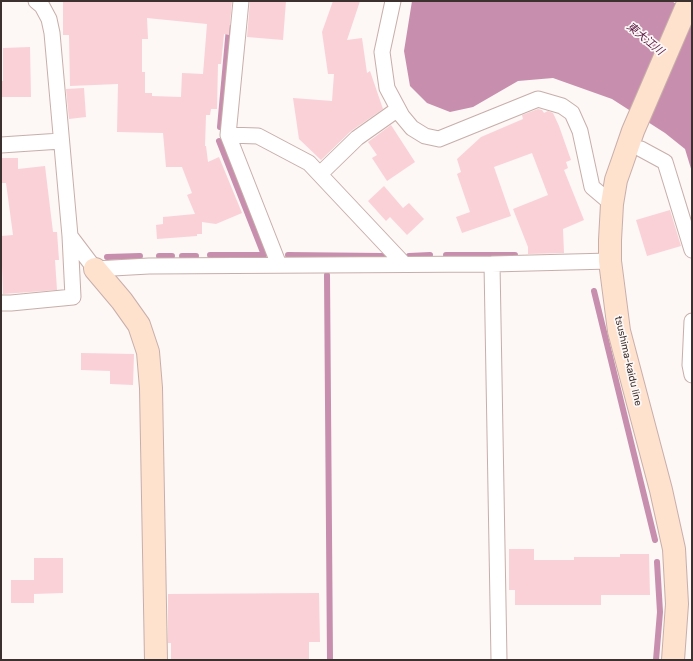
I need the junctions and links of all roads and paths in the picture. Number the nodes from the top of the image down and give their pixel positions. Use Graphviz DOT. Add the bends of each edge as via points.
graph roads {
  1 [pos="36,1"];
  2 [pos="241,1"];
  3 [pos="393,1"];
  4 [pos="689,2"];
  5 [pos="398,109"];
  6 [pos="228,135"];
  7 [pos="637,140"];
  8 [pos="61,141"];
  9 [pos="1,145"];
  10 [pos="320,174"];
  11 [pos="612,204"];
  12 [pos="70,236"];
  13 [pos="692,250"];
  14 [pos="610,261"];
  15 [pos="404,264"];
  16 [pos="492,264"];
  17 [pos="279,265"];
  18 [pos="95,269"];
  19 [pos="1,303"];
  20 [pos="692,321"];
  21 [pos="692,375"];
  22 [pos="156,660"];
  23 [pos="498,660"];
  24 [pos="673,660"];
  1 -- 8 [label="street" via="49,19 52,33"];
  2 -- 6 [label="street"];
  3 -- 5 [label="street" via="382,52 387,88"];
  4 -- 7 [label="main road, tsushima-kaidu line"];
  5 -- 10 [label="street" via="356,138"];
  5 -- 11 [label="street" via="412,128 425,136 439,139 538,99 562,106 572,113 580,131 592,187"];
  6 -- 10 [label="street" via="258,136 309,163"];
  6 -- 17 [label="street"];
  7 -- 11 [label="main road, tsushima-kaidu line" via="616,180"];
  7 -- 13 [label="street" via="665,162"];
  8 -- 9 [label="street"];
  8 -- 12 [label="street"];
  10 -- 15 [label="street"];
  11 -- 14 [label="main road, tsushima-kaidu line"];
  12 -- 18 [label="street"];
  12 -- 19 [label="street" via="73,297"];
  14 -- 16 [label="street"];
  14 -- 24 [label="main road, tsushima-kaidu line" via="619,331 674,549 677,604"];
  15 -- 16 [label="street"];
  15 -- 17 [label="street"];
  16 -- 23 [label="street"];
  17 -- 18 [label="street"];
  18 -- 22 [label="main road" via="139,326 148,352 151,388"];
  20 -- 21 [label="street"];
}
